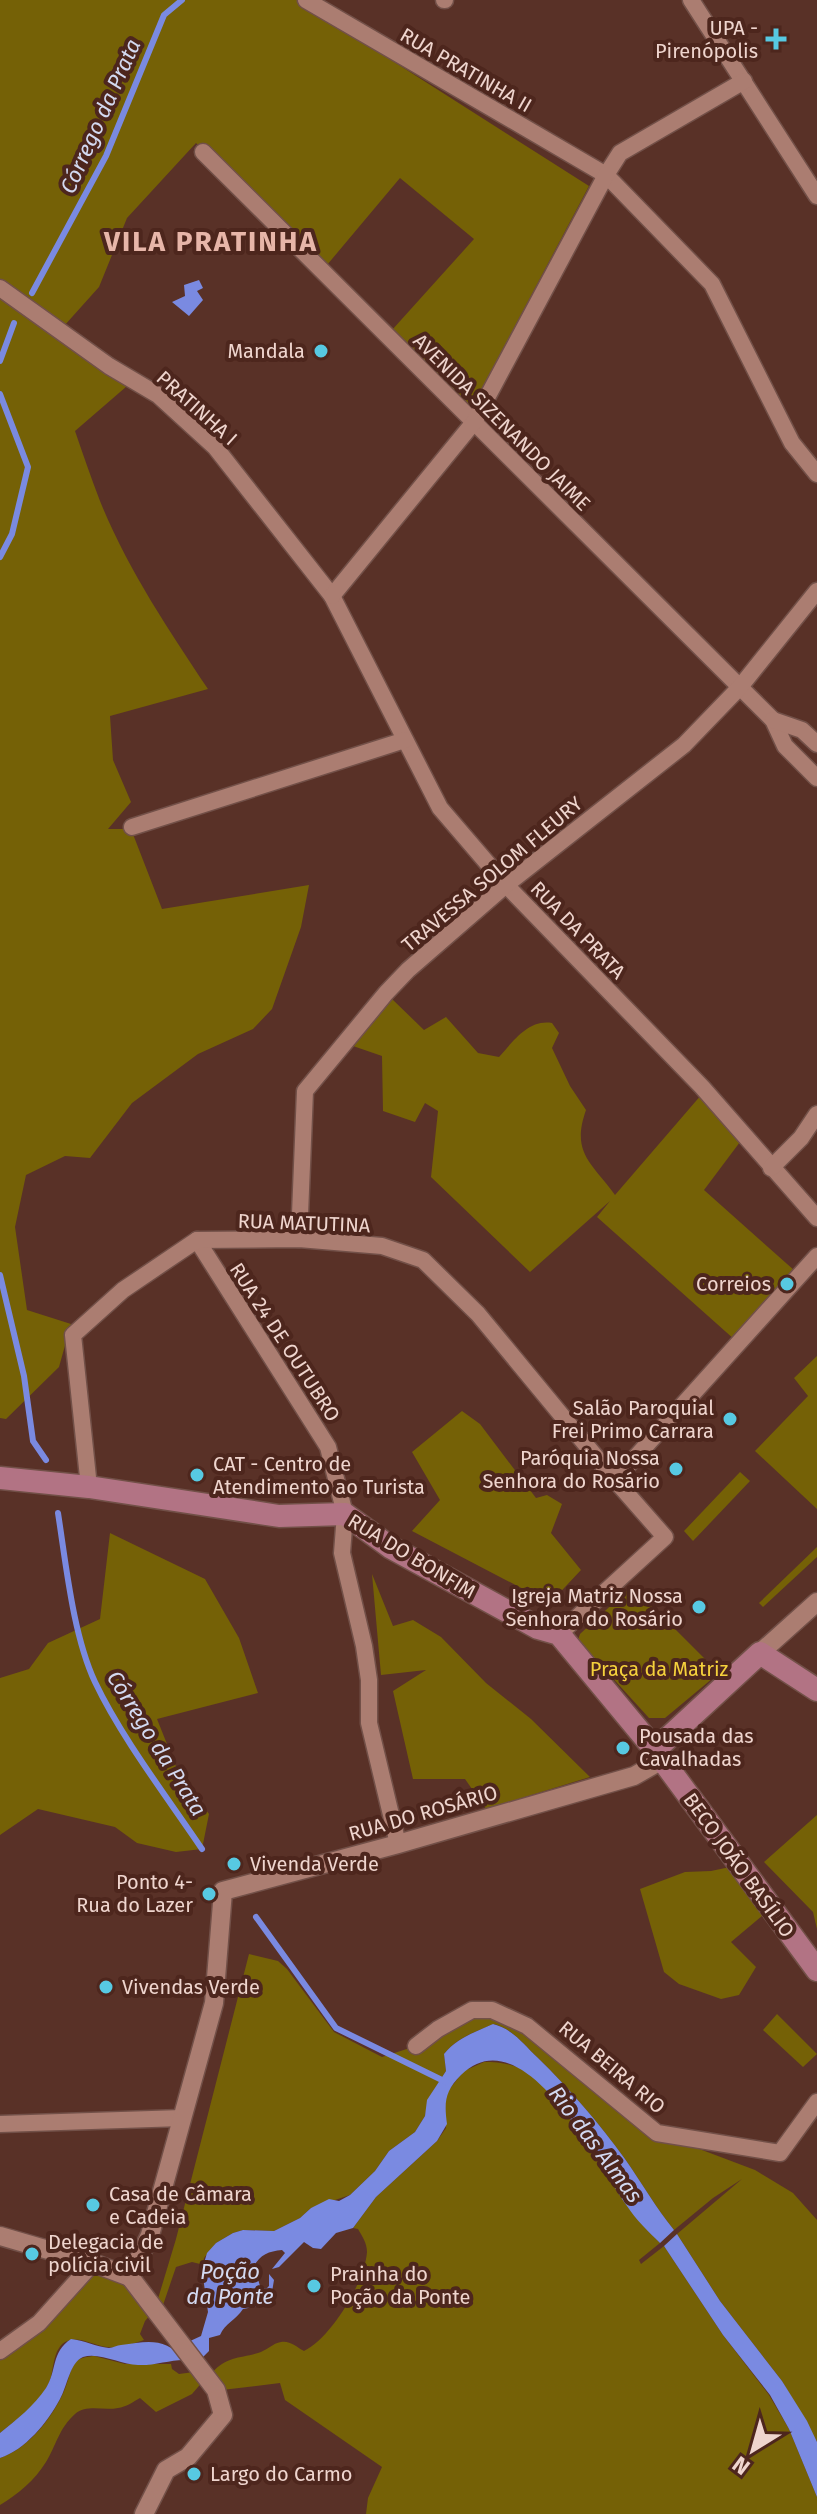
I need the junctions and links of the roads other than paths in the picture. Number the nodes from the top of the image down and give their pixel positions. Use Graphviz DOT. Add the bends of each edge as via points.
graph roads {
  1 [pos="306,0"];
  2 [pos="691,0"];
  3 [pos="744,81"];
  4 [pos="203,152"];
  5 [pos="606,175"];
  6 [pos="817,196"];
  7 [pos="0,288"];
  8 [pos="474,422"];
  9 [pos="817,474"];
  10 [pos="817,591"];
  11 [pos="332,596"];
  12 [pos="740,687"];
  13 [pos="773,720"];
  14 [pos="405,740"];
  15 [pos="817,744"];
  16 [pos="817,778"];
  17 [pos="132,827"];
  18 [pos="506,885"];
  19 [pos="817,1114"];
  20 [pos="771,1168"];
  21 [pos="817,1218"];
  22 [pos="299,1239"];
  23 [pos="197,1240"];
  24 [pos="817,1256"];
  25 [pos="0,1478"];
  26 [pos="615,1480"];
  27 [pos="89,1487"];
  28 [pos="345,1514"];
  29 [pos="817,1602"];
  30 [pos="817,1618"];
  31 [pos="559,1634"];
  32 [pos="765,1657"];
  33 [pos="817,1690"];
  34 [pos="658,1755"];
  35 [pos="398,1844"];
  36 [pos="817,1970"];
  37 [pos="416,2046"];
  38 [pos="817,2102"];
  39 [pos="182,2118"];
  40 [pos="0,2124"];
  41 [pos="0,2236"];
  42 [pos="93,2263"];
  43 [pos="130,2277"];
  44 [pos="0,2351"];
  45 [pos="144,2514"];
  1 -- 5 [label="street, RUA PRATINHA II"];
  2 -- 3 [label="street"];
  3 -- 5 [label="street" via="620,153"];
  3 -- 6 [label="street"];
  4 -- 8 [label="street, AVENIDA SIZENANDO JAIME"];
  5 -- 8 [label="street"];
  5 -- 9 [label="street, RUA PRATINHA II" via="712,284 792,443"];
  7 -- 11 [label="street, PRATINHA I" via="158,395 215,447"];
  8 -- 11 [label="street"];
  8 -- 12 [label="street, AVENIDA SIZENANDO JAIME"];
  10 -- 12 [label="street, TRAVESSA SOLOM FLEURY"];
  11 -- 14 [label="street, RUA DA PRATA"];
  12 -- 13 [label="street, AVENIDA SIZENANDO JAIME"];
  12 -- 18 [label="street, TRAVESSA SOLOM FLEURY" via="684,745"];
  13 -- 15 [label="street, AVENIDA SIZENANDO JAIME" via="802,730"];
  13 -- 16 [label="street, AVENIDA SIZENANDO JAIME" via="785,746"];
  14 -- 17 [label="street"];
  14 -- 18 [label="street, RUA DA PRATA" via="440,808"];
  18 -- 20 [label="street, RUA DA PRATA" via="702,1087"];
  18 -- 22 [label="street, TRAVESSA SOLOM FLEURY" via="397,982 305,1091"];
  19 -- 20 [label="street"];
  20 -- 21 [label="street, RUA DA PRATA"];
  22 -- 23 [label="street, RUA MATUTINA"];
  22 -- 26 [label="street, RUA MATUTINA" via="382,1246 423,1260 478,1314"];
  23 -- 27 [label="street" via="123,1290 73,1335"];
  23 -- 28 [label="street, RUA 24 DE OUTUBRO" via="328,1447"];
  24 -- 26 [label="street"];
  25 -- 27 [label="main road, RUA DO BONFIM"];
  26 -- 31 [label="street, RUA MATUTINA" via="665,1537"];
  27 -- 28 [label="main road, RUA DO BONFIM" via="279,1516"];
  28 -- 31 [label="main road, RUA DO BONFIM" via="390,1547 538,1628"];
  28 -- 35 [label="street, RUA 24 DE OUTUBRO" via="342,1553 366,1657 369,1723"];
  29 -- 32 [label="street"];
  30 -- 32 [label="street"];
  31 -- 34 [label="main road, RUA DO BONFIM"];
  32 -- 33 [label="main road"];
  32 -- 34 [label="main road"];
  34 -- 35 [label="street, RUA DO ROSÁRIO" via="634,1776"];
  34 -- 36 [label="main road, BECO JOÃO BASÍLIO"];
  35 -- 39 [label="street, RUA DO ROSÁRIO" via="223,1891 214,2003"];
  37 -- 38 [label="street, RUA BEIRA RIO" via="472,2010 492,2010 538,2034 657,2133 780,2153"];
  39 -- 40 [label="street"];
  39 -- 43 [label="street" via="150,2235"];
  41 -- 42 [label="street"];
  42 -- 43 [label="street"];
  42 -- 44 [label="street" via="39,2323"];
  43 -- 45 [label="street" via="216,2390 223,2415 188,2457 166,2470"];
}
